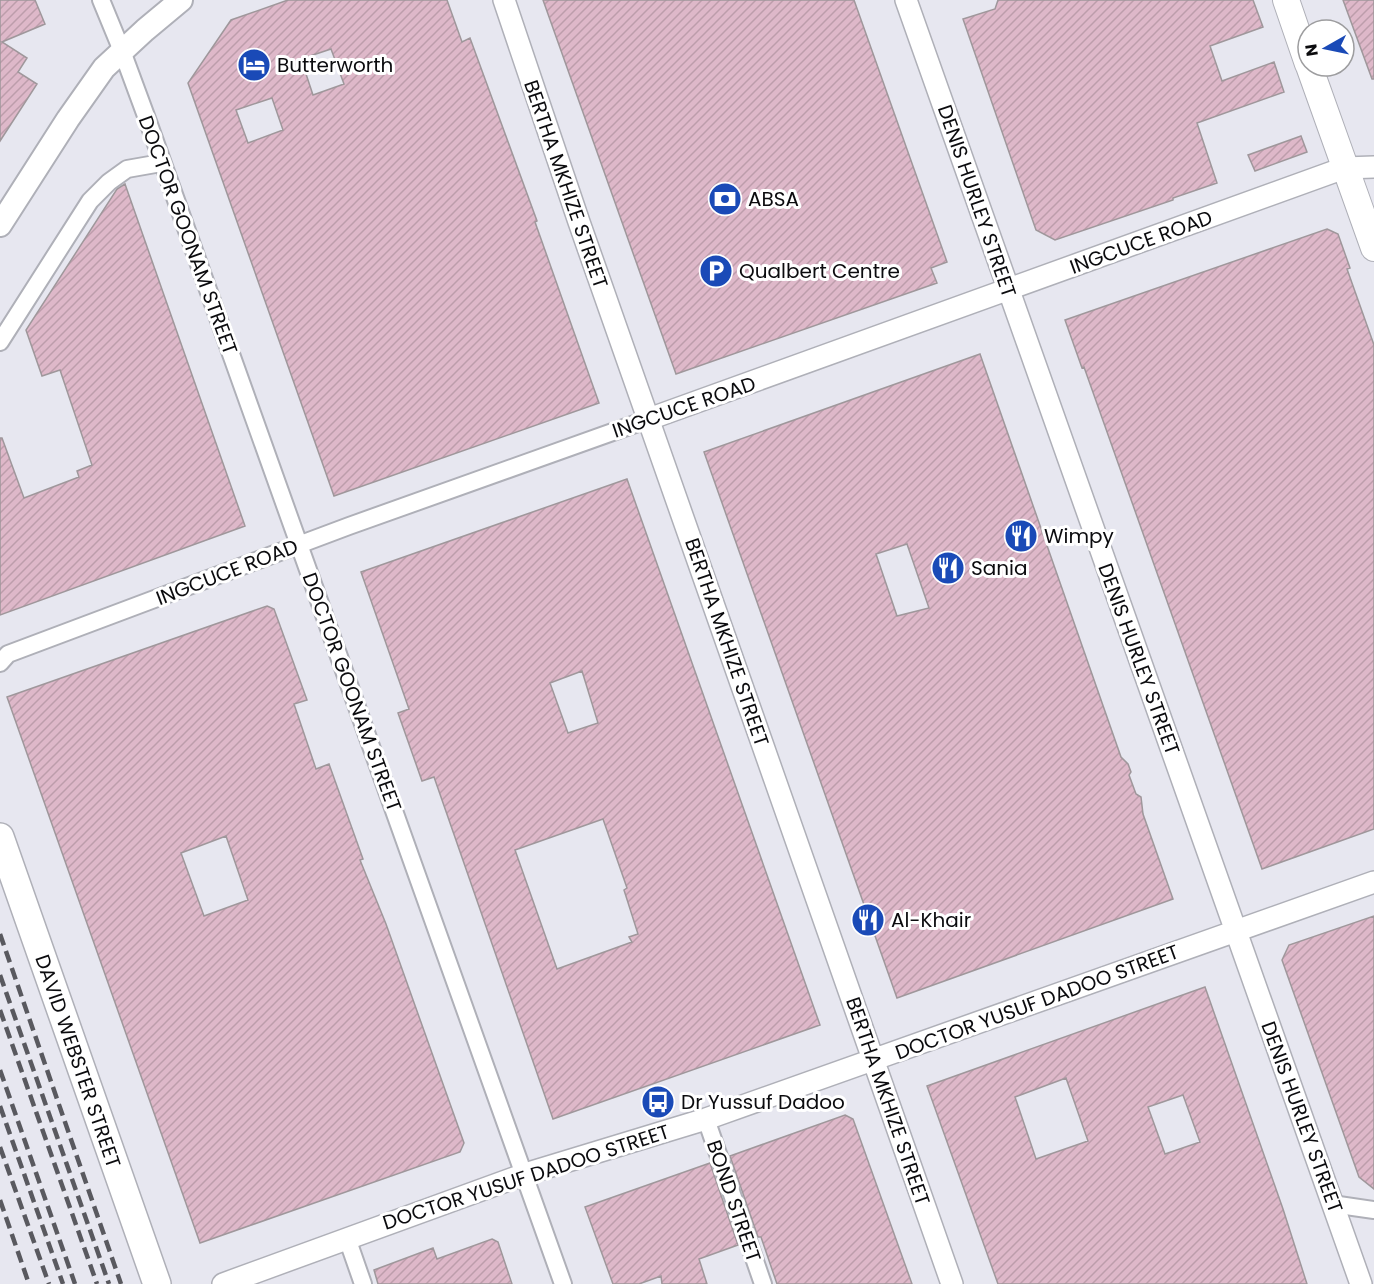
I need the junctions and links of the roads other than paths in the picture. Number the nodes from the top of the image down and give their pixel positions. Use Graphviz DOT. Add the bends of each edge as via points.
graph roads {
  1 [pos="101,0"];
  2 [pos="181,0"];
  3 [pos="504,0"];
  4 [pos="906,0"];
  5 [pos="1286,0"];
  6 [pos="1296,30"];
  7 [pos="122,51"];
  8 [pos="1313,78"];
  9 [pos="162,163"];
  10 [pos="1374,167"];
  11 [pos="1344,168"];
  12 [pos="0,225"];
  13 [pos="1374,248"];
  14 [pos="1008,290"];
  15 [pos="0,342"];
  16 [pos="649,419"];
  17 [pos="299,545"];
  18 [pos="3,656"];
  19 [pos="0,837"];
  20 [pos="1374,882"];
  21 [pos="1234,930"];
  22 [pos="874,1060"];
  23 [pos="706,1119"];
  24 [pos="525,1174"];
  25 [pos="1332,1204"];
  26 [pos="1374,1210"];
  27 [pos="347,1238"];
  28 [pos="157,1284"];
  29 [pos="223,1284"];
  30 [pos="363,1284"];
  31 [pos="563,1284"];
  32 [pos="763,1284"];
  33 [pos="952,1284"];
  34 [pos="1361,1284"];
  1 -- 7 [label="street, DOCTOR GOONAM STREET"];
  2 -- 7 [label="main road"];
  3 -- 16 [label="street, BERTHA MKHIZE STREET"];
  4 -- 14 [label="street, DENIS HURLEY STREET"];
  5 -- 6 [label="main road"];
  7 -- 9 [label="street, DOCTOR GOONAM STREET"];
  7 -- 12 [label="main road" via="104,68 68,119"];
  8 -- 11 [label="main road"];
  9 -- 15 [label="street" via="127,169 90,201"];
  9 -- 17 [label="street, DOCTOR GOONAM STREET"];
  10 -- 11 [label="street, INGCUCE ROAD"];
  11 -- 13 [label="main road"];
  11 -- 14 [label="street, INGCUCE ROAD"];
  14 -- 16 [label="street, INGCUCE ROAD"];
  14 -- 21 [label="street, DENIS HURLEY STREET"];
  16 -- 17 [label="street, INGCUCE ROAD"];
  16 -- 22 [label="street, BERTHA MKHIZE STREET"];
  17 -- 18 [label="street, INGCUCE ROAD"];
  17 -- 24 [label="street, DOCTOR GOONAM STREET"];
  19 -- 28 [label="highway, DAVID WEBSTER STREET"];
  20 -- 21 [label="street, DOCTOR YUSUF DADOO STREET"];
  21 -- 22 [label="street, DOCTOR YUSUF DADOO STREET"];
  21 -- 25 [label="street, DENIS HURLEY STREET"];
  22 -- 23 [label="street, DOCTOR YUSUF DADOO STREET"];
  22 -- 33 [label="street, BERTHA MKHIZE STREET"];
  23 -- 24 [label="street, DOCTOR YUSUF DADOO STREET"];
  23 -- 32 [label="street, BOND STREET"];
  24 -- 27 [label="street, DOCTOR YUSUF DADOO STREET"];
  24 -- 31 [label="street, DOCTOR GOONAM STREET"];
  25 -- 26 [label="street"];
  25 -- 34 [label="street, DENIS HURLEY STREET"];
  27 -- 29 [label="street, DOCTOR YUSUF DADOO STREET"];
  27 -- 30 [label="street"];
}
